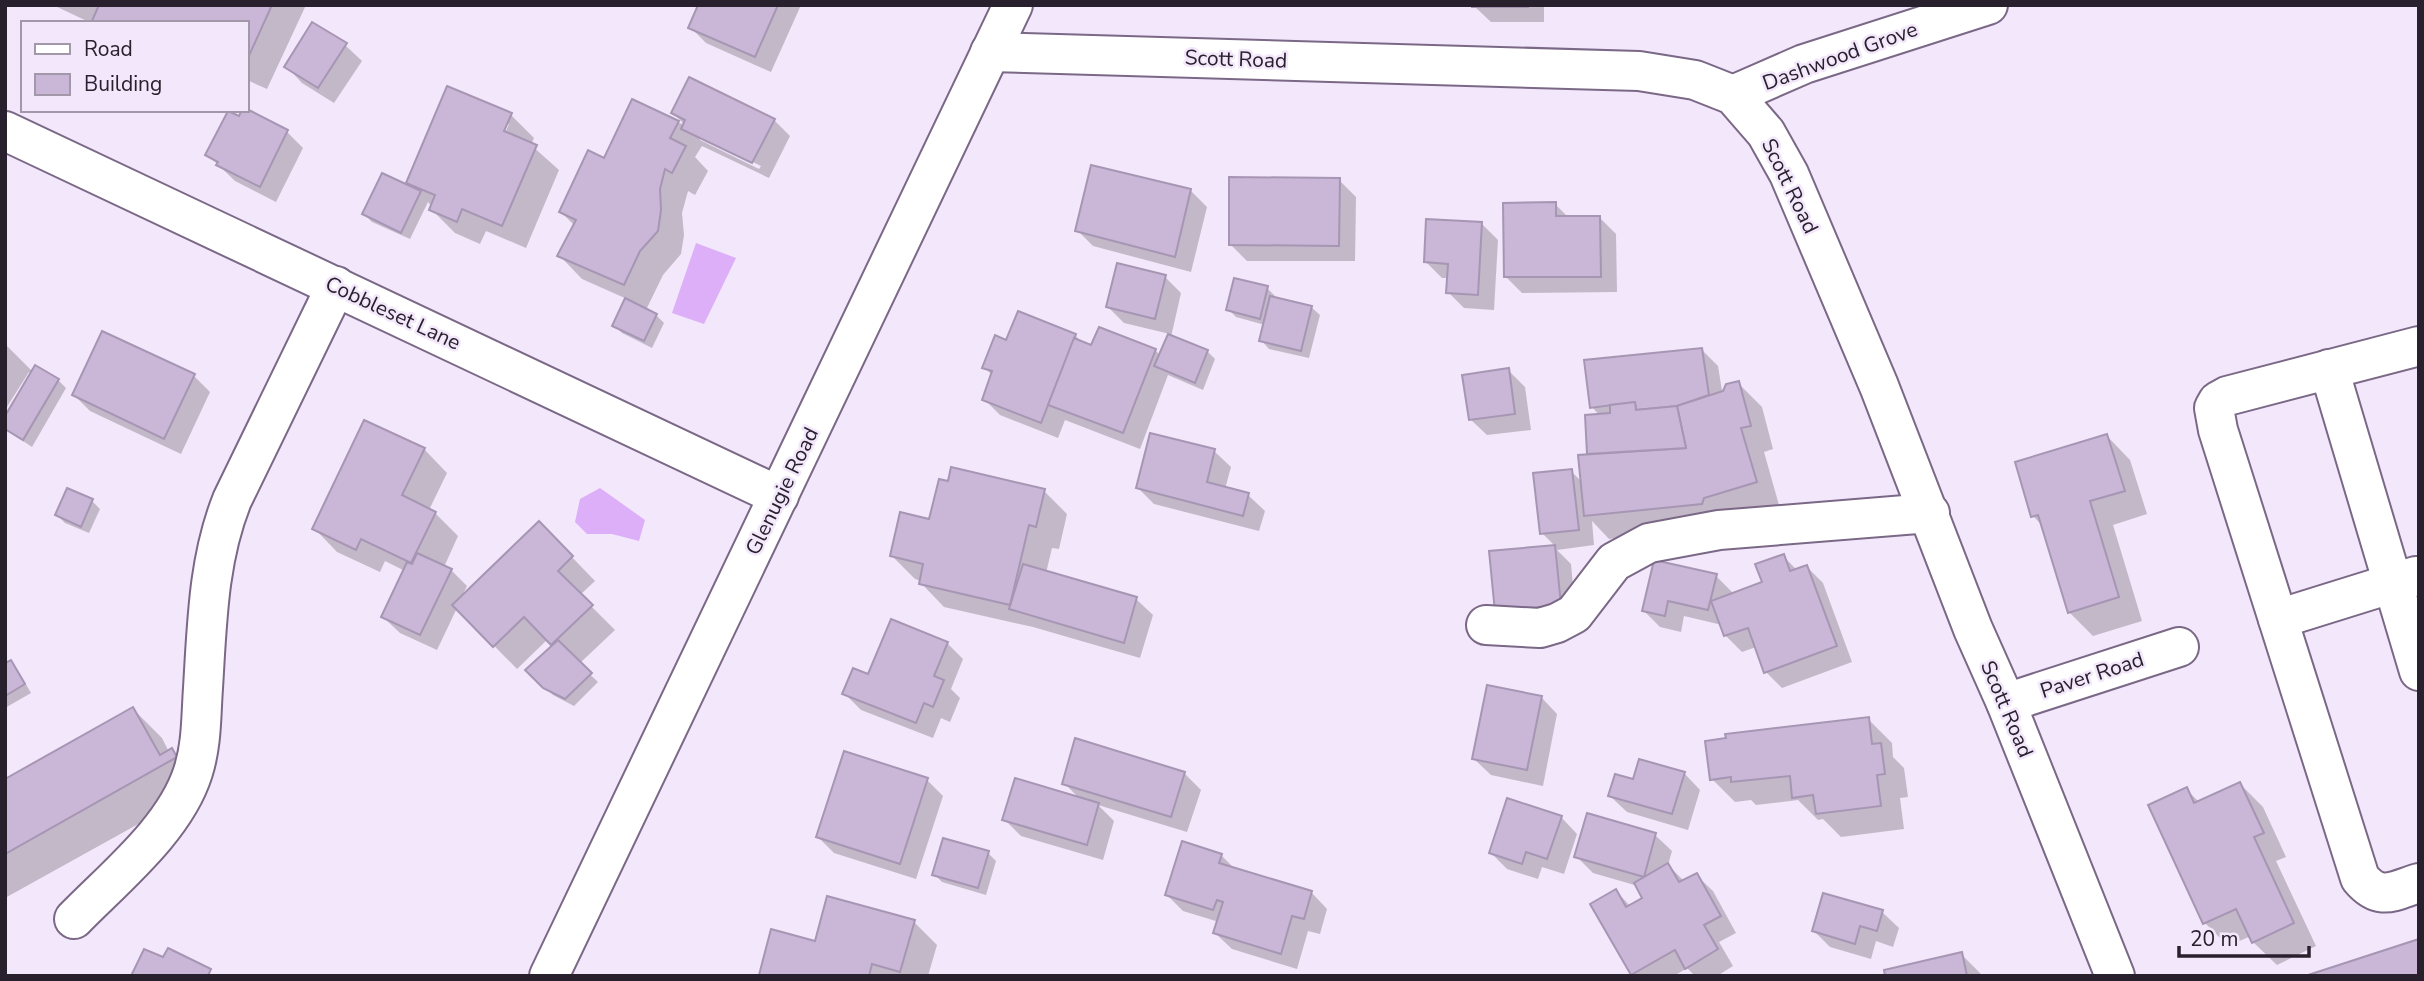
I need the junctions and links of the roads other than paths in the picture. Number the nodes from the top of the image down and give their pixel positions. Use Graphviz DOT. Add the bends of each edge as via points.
graph roads {
  1 [pos="1013,5"];
  2 [pos="1988,5"];
  3 [pos="990,52"];
  4 [pos="1733,95"];
  5 [pos="5,131"];
  6 [pos="337,286"];
  7 [pos="2419,346"];
  8 [pos="2329,369"];
  9 [pos="779,496"];
  10 [pos="1930,513"];
  11 [pos="2406,579"];
  12 [pos="2278,619"];
  13 [pos="1486,625"];
  14 [pos="2179,647"];
  15 [pos="2419,671"];
  16 [pos="2006,703"];
  17 [pos="2419,883"];
  18 [pos="74,919"];
  19 [pos="550,976"];
  20 [pos="2115,976"];
  1 -- 3 [label="street, Glenugie Road"];
  2 -- 4 [label="street, Dashwood Grove" via="1804,64"];
  3 -- 4 [label="street, Scott Road" via="1639,71 1695,79"];
  3 -- 9 [label="street, Glenugie Road"];
  4 -- 10 [label="street, Scott Road" via="1766,133 1789,174"];
  5 -- 6 [label="street, Cobbleset Lane"];
  6 -- 9 [label="street, Cobbleset Lane"];
  6 -- 18 [label="street" via="221,527 212,569 200,743 193,774 156,835"];
  7 -- 8 [label="street"];
  8 -- 11 [label="street"];
  8 -- 12 [label="street" via="2227,396 2214,408"];
  9 -- 19 [label="street, Glenugie Road"];
  10 -- 13 [label="street" via="1719,530 1649,542 1614,562 1574,614 1557,624 1540,628"];
  10 -- 16 [label="street, Scott Road"];
  11 -- 12 [label="street"];
  11 -- 15 [label="street"];
  12 -- 17 [label="street" via="2360,878 2371,891 2386,894"];
  14 -- 16 [label="street, Paver Road"];
  16 -- 20 [label="street, Scott Road"];
}
